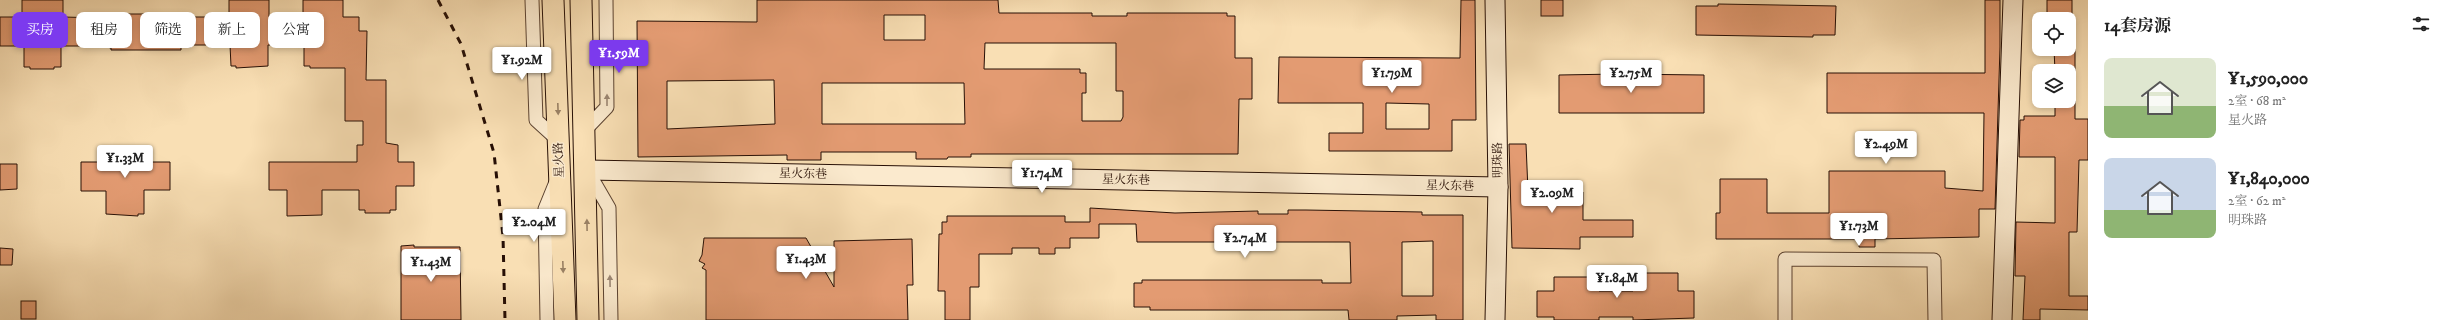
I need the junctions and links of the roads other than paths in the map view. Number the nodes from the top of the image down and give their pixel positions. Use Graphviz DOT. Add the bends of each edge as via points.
graph roads {
  1 [pos="532,0"];
  2 [pos="554,0"];
  3 [pos="581,0"];
  4 [pos="606,0"];
  5 [pos="1495,0"];
  6 [pos="2013,0"];
  7 [pos="585,130"];
  8 [pos="559,141"];
  9 [pos="586,170"];
  10 [pos="560,173"];
  11 [pos="1498,187"];
  12 [pos="547,320"];
  13 [pos="565,320"];
  14 [pos="588,320"];
  15 [pos="611,320"];
  16 [pos="1495,320"];
  17 [pos="1785,320"];
  18 [pos="1935,320"];
  19 [pos="2002,320"];
  1 -- 8 [label="street" via="536,120"];
  2 -- 8 [label="main road, 星火路, one-way"];
  3 -- 7 [label="main road"];
  7 -- 4 [label="street, one-way" via="607,107"];
  5 -- 11 [label="street, 明珠路"];
  6 -- 19 [label="street"];
  7 -- 9 [label="main road"];
  8 -- 10 [label="main road, 星火路"];
  9 -- 11 [label="street, 星火东巷"];
  14 -- 9 [label="main road, one-way"];
  15 -- 9 [label="street, one-way" via="609,208"];
  10 -- 12 [label="street" via="546,209"];
  10 -- 13 [label="main road, 星火路, one-way"];
  11 -- 16 [label="street, 明珠路"];
  17 -- 18 [label="street" via="1785,259 1934,260"];
}
